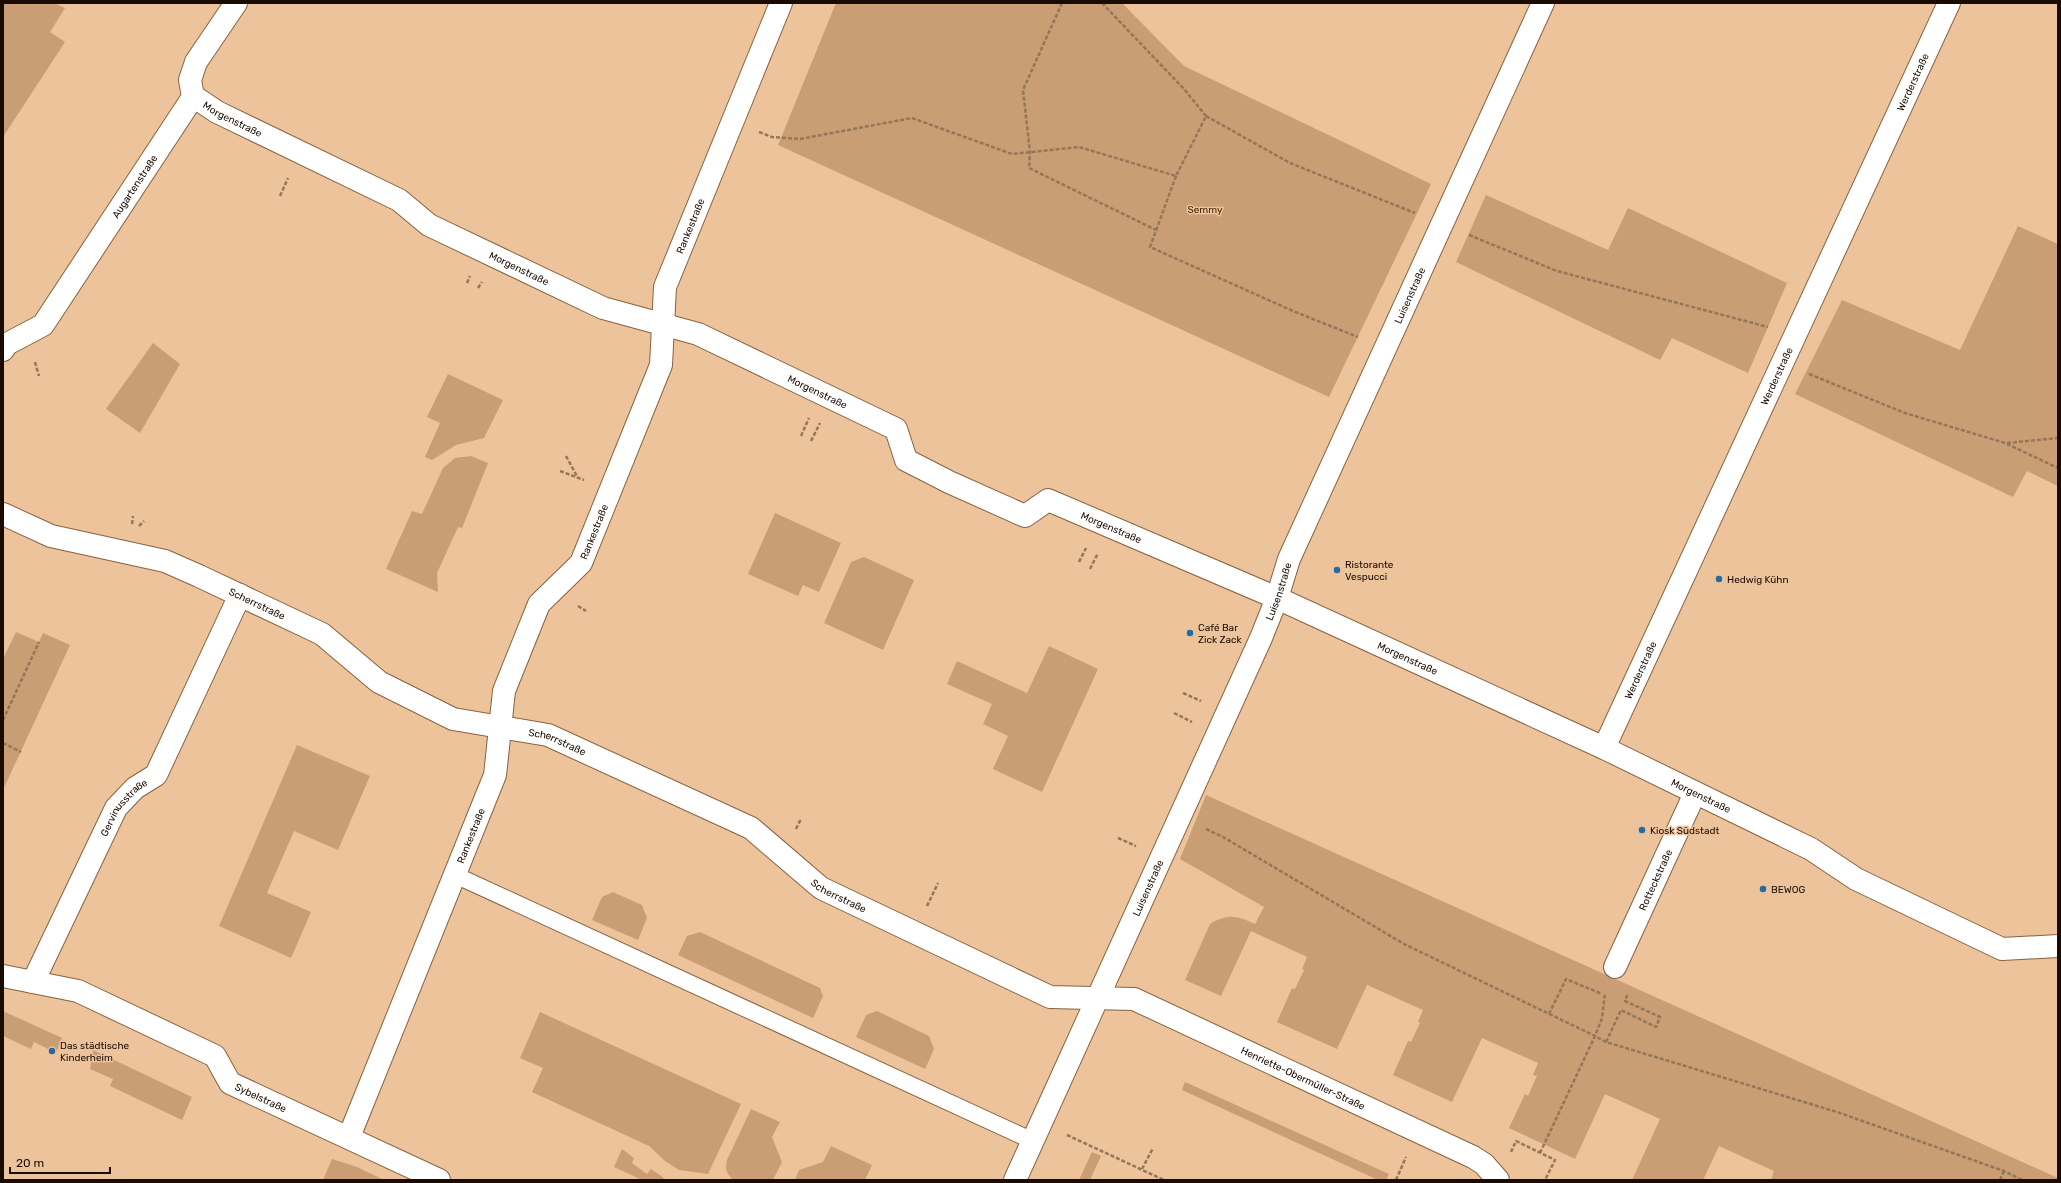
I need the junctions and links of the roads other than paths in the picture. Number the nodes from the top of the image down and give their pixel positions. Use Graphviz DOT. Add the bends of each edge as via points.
graph roads {
  1 [pos="236,3"];
  2 [pos="781,3"];
  3 [pos="1543,3"];
  4 [pos="1949,3"];
  5 [pos="193,96"];
  6 [pos="662,324"];
  7 [pos="3,350"];
  8 [pos="3,514"];
  9 [pos="240,595"];
  10 [pos="1277,598"];
  11 [pos="500,726"];
  12 [pos="1604,748"];
  13 [pos="1694,793"];
  14 [pos="455,876"];
  15 [pos="2058,946"];
  16 [pos="1615,967"];
  17 [pos="3,976"];
  18 [pos="33,982"];
  19 [pos="1098,998"];
  20 [pos="1037,1132"];
  21 [pos="349,1137"];
  22 [pos="439,1180"];
  23 [pos="1015,1180"];
  24 [pos="1498,1180"];
  1 -- 5 [label="street" via="196,62 190,80"];
  2 -- 6 [label="street, Rankestraße" via="731,120 665,287"];
  3 -- 10 [label="street, Luisenstraße" via="1288,559"];
  4 -- 12 [label="street, Werderstraße"];
  5 -- 6 [label="street, Morgenstraße" via="217,112 399,200 429,225 603,308"];
  5 -- 7 [label="street, Augartenstraße" via="43,325 7,344"];
  6 -- 10 [label="street, Morgenstraße" via="698,334 896,429 906,460 1024,516 1048,500"];
  6 -- 11 [label="street, Rankestraße" via="661,365 616,477 581,563 539,604 504,691"];
  8 -- 9 [label="street, Scherrstraße" via="51,536 165,561"];
  9 -- 11 [label="street, Scherrstraße" via="322,634 379,682 453,719"];
  9 -- 18 [label="street, Gervinusstraße" via="156,775 135,788 116,808"];
  10 -- 12 [label="street, Morgenstraße"];
  10 -- 19 [label="street, Luisenstraße"];
  11 -- 14 [label="street, Rankestraße" via="495,775"];
  11 -- 19 [label="street, Scherrstraße" via="548,735 751,828 821,888 1050,997"];
  12 -- 13 [label="street, Morgenstraße"];
  13 -- 15 [label="street, Morgenstraße" via="1811,849 1856,879 2002,949"];
  13 -- 16 [label="street, Rotteckstraße"];
  14 -- 20 [label="lane"];
  14 -- 21 [label="street, Rankestraße"];
  17 -- 18 [label="street, Sybelstraße"];
  18 -- 21 [label="street, Sybelstraße" via="78,991 215,1056 230,1083"];
  19 -- 20 [label="street, Luisenstraße"];
  19 -- 24 [label="street, Henriette-Obermüller-Straße" via="1134,1000 1473,1157 1484,1164"];
  20 -- 23 [label="street, Luisenstraße"];
  21 -- 22 [label="street, Sybelstraße"];
}
